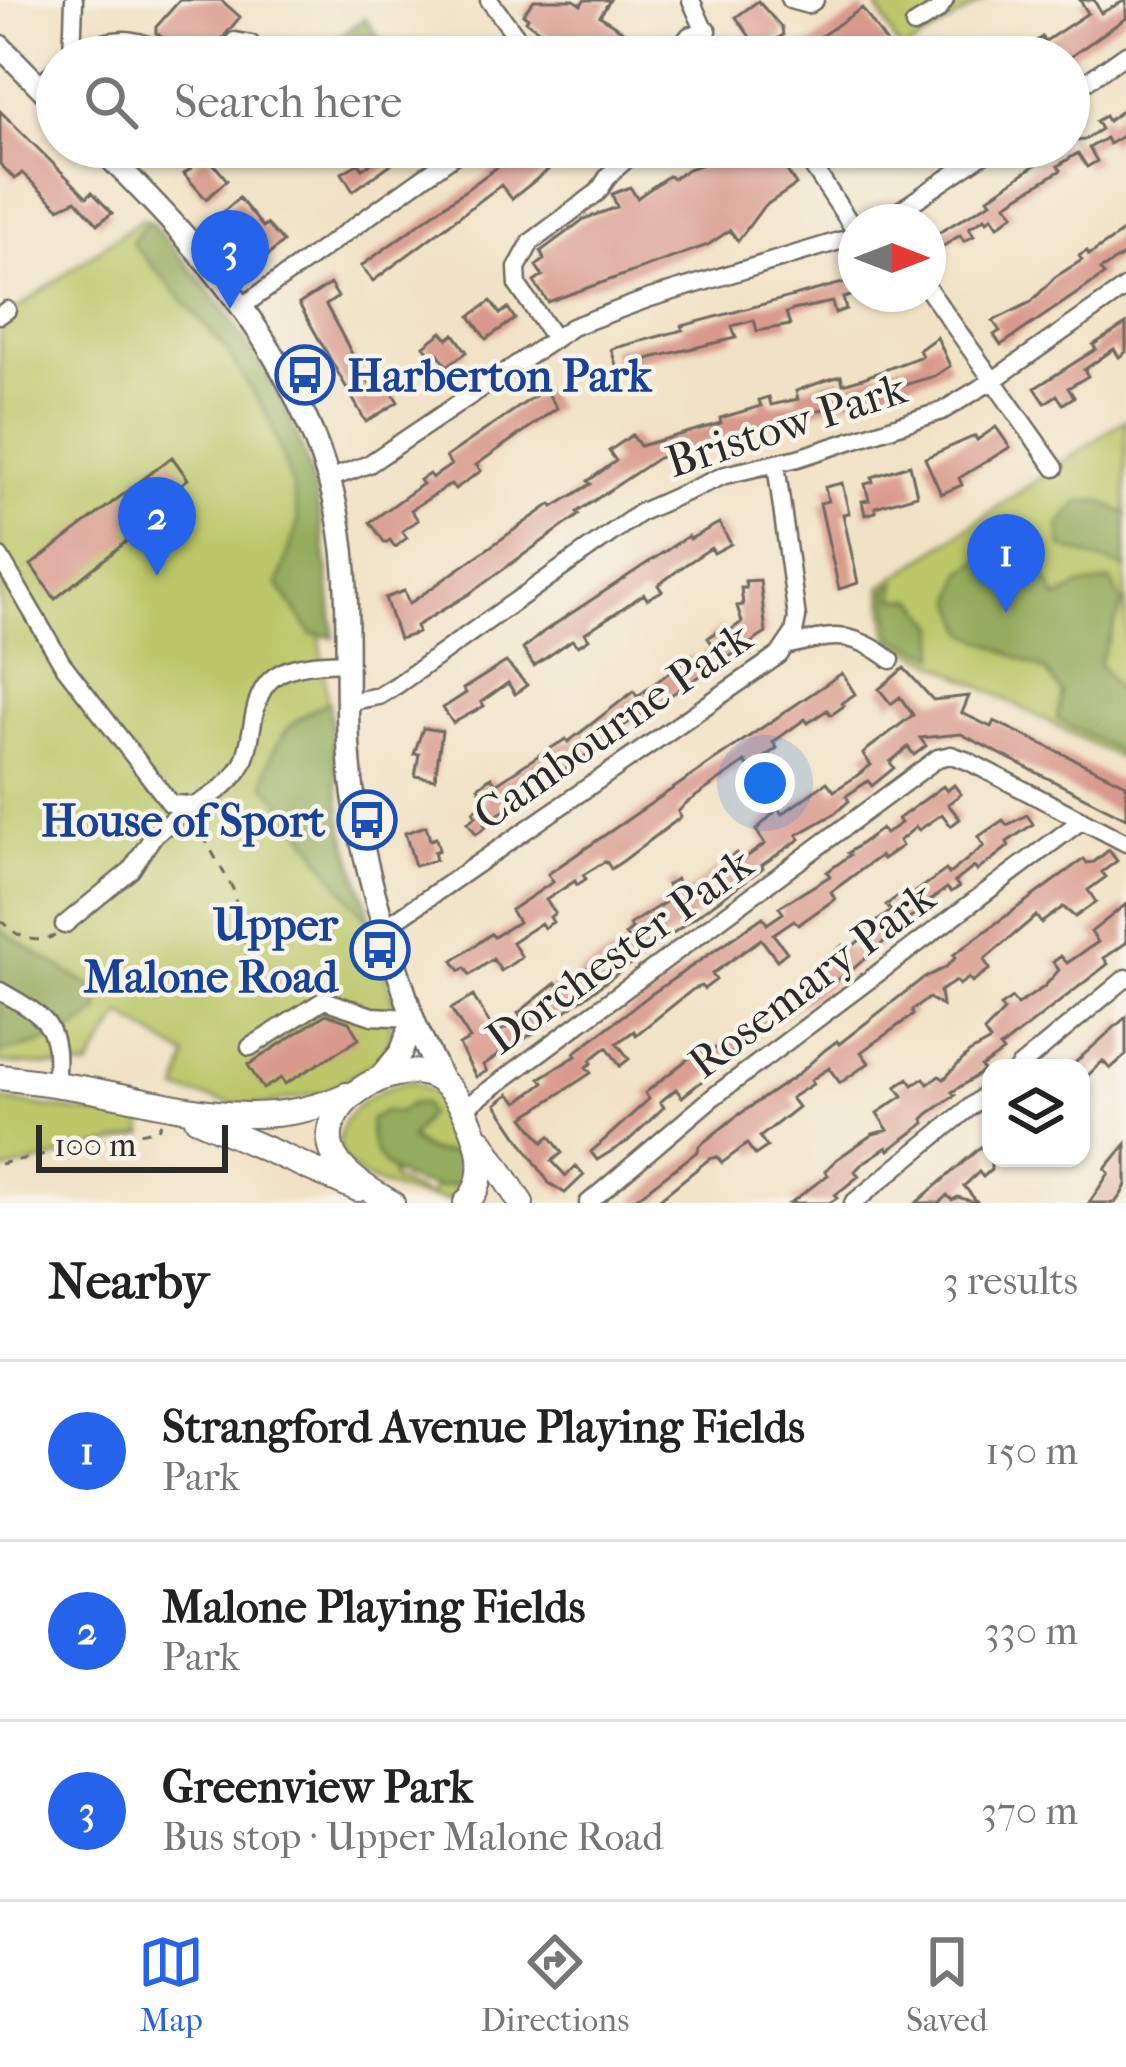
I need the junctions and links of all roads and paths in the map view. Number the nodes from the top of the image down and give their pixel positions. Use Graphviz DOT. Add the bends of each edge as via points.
graph roads {
  1 [pos="74,0"];
  2 [pos="489,0"];
  3 [pos="691,0"];
  4 [pos="790,0"];
  5 [pos="815,0"];
  6 [pos="945,0"];
  7 [pos="914,25"];
  8 [pos="708,31"];
  9 [pos="73,36"];
  10 [pos="516,36"];
  11 [pos="689,36"];
  12 [pos="710,36"];
  13 [pos="0,46"];
  14 [pos="1126,54"];
  15 [pos="1090,79"];
  16 [pos="36,83"];
  17 [pos="119,168"];
  18 [pos="436,168"];
  19 [pos="617,168"];
  20 [pos="814,168"];
  21 [pos="963,168"];
  22 [pos="910,204"];
  23 [pos="838,206"];
  24 [pos="838,240"];
  25 [pos="1126,287"];
  26 [pos="244,305"];
  27 [pos="944,312"];
  28 [pos="554,338"];
  29 [pos="992,382"];
  30 [pos="776,464"];
  31 [pos="1055,468"];
  32 [pos="328,479"];
  33 [pos="0,557"];
  34 [pos="785,646"];
  35 [pos="891,660"];
  36 [pos="346,662"];
  37 [pos="347,702"];
  38 [pos="187,807"];
  39 [pos="1082,820"];
  40 [pos="1126,843"];
  41 [pos="0,920"];
  42 [pos="64,926"];
  43 [pos="386,927"];
  44 [pos="1126,978"];
  45 [pos="0,991"];
  46 [pos="324,1000"];
  47 [pos="413,1019"];
  48 [pos="250,1047"];
  49 [pos="1029,1059"];
  50 [pos="0,1077"];
  51 [pos="442,1081"];
  52 [pos="55,1084"];
  53 [pos="371,1084"];
  54 [pos="982,1097"];
  55 [pos="167,1115"];
  56 [pos="467,1119"];
  57 [pos="0,1164"];
  58 [pos="389,1202"];
  59 [pos="466,1203"];
  60 [pos="521,1203"];
  61 [pos="588,1203"];
  62 [pos="853,1203"];
  1 -- 9 [label="street"];
  2 -- 10 [label="street"];
  3 -- 8 [label="street"];
  4 -- 5 [label="street"];
  6 -- 7 [label="street"];
  8 -- 11 [label="street"];
  8 -- 12 [label="street"];
  13 -- 16 [label="main road"];
  14 -- 15 [label="street"];
  17 -- 26 [label="main road"];
  18 -- 26 [label="street"];
  19 -- 28 [label="street" via="531,242 517,268 518,286"];
  20 -- 23 [label="street"];
  21 -- 22 [label="street"];
  24 -- 28 [label="street" via="650,298"];
  25 -- 29 [label="street, Bristow Park"];
  26 -- 32 [label="main road" via="293,389"];
  27 -- 29 [label="street"];
  28 -- 32 [label="street" via="369,464"];
  29 -- 30 [label="street, Bristow Park" via="942,411"];
  29 -- 31 [label="street"];
  30 -- 34 [label="street, Cambourne Park" via="797,618"];
  30 -- 37 [label="street, Bristow Park" via="705,482 641,512 397,685"];
  32 -- 36 [label="main road" via="343,550"];
  33 -- 38 [label="street" via="62,663 155,788"];
  34 -- 35 [label="street" via="836,634"];
  34 -- 43 [label="street, Cambourne Park" via="745,682"];
  36 -- 37 [label="main road"];
  36 -- 38 [label="street" via="286,670 268,681 242,765"];
  37 -- 43 [label="main road" via="356,806"];
  38 -- 42 [label="street" via="131,870"];
  38 -- 46 [label="path" via="232,889 246,953 282,986"];
  39 -- 40 [label="street, Dorchester Park"];
  39 -- 56 [label="street, Dorchester Park" via="968,761 938,758"];
  39 -- 61 [label="street, Rosemary Park" via="713,1097"];
  41 -- 42 [label="path" via="35,942"];
  43 -- 47 [label="main road"];
  44 -- 49 [label="street"];
  45 -- 52 [label="street" via="49,1022"];
  46 -- 47 [label="street"];
  46 -- 48 [label="street"];
  47 -- 51 [label="main road"];
  47 -- 53 [label="main road" via="400,1052"];
  50 -- 52 [label="highway"];
  51 -- 53 [label="highway" via="418,1072"];
  51 -- 56 [label="highway"];
  52 -- 55 [label="highway"];
  53 -- 55 [label="highway" via="268,1117"];
  53 -- 58 [label="highway" via="335,1116 331,1148 343,1168"];
  54 -- 62 [label="street"];
  55 -- 57 [label="path" via="158,1129"];
  55 -- 58 [label="highway"];
  56 -- 59 [label="highway" via="480,1177"];
  56 -- 60 [label="highway"];
}
